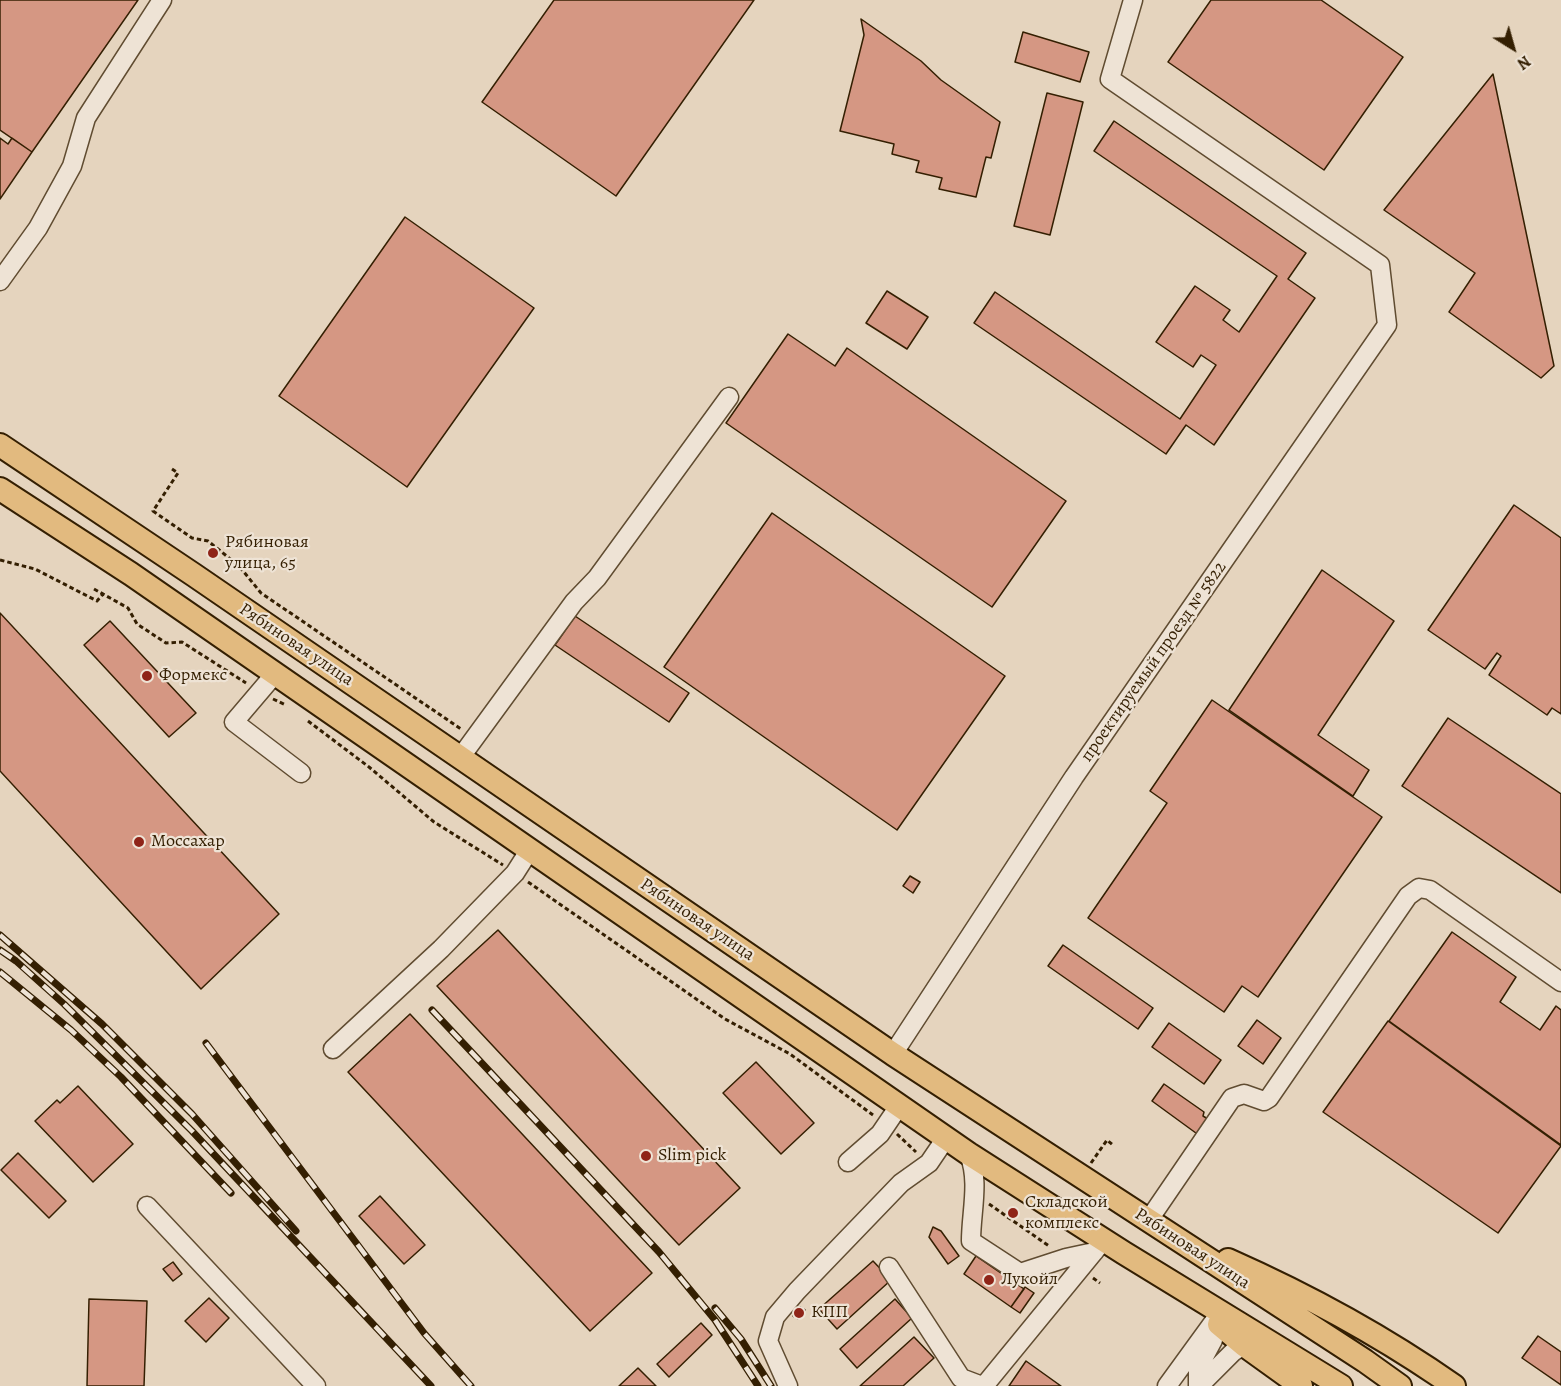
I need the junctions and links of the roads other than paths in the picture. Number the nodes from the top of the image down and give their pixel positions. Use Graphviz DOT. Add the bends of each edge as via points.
graph roads {
  1 [pos="162,0"];
  2 [pos="1133,0"];
  3 [pos="0,281"];
  4 [pos="729,397"];
  5 [pos="0,445"];
  6 [pos="0,489"];
  7 [pos="267,683"];
  8 [pos="460,758"];
  9 [pos="301,773"];
  10 [pos="530,851"];
  11 [pos="1561,981"];
  12 [pos="333,1049"];
  13 [pos="892,1054"];
  14 [pos="899,1106"];
  15 [pos="946,1138"];
  16 [pos="969,1154"];
  17 [pos="848,1162"];
  18 [pos="147,1206"];
  19 [pos="1157,1227"];
  20 [pos="1099,1246"];
  21 [pos="1073,1264"];
  22 [pos="889,1267"];
  23 [pos="1166,1277"];
  24 [pos="1219,1323"];
  25 [pos="1244,1345"];
  26 [pos="316,1386"];
  27 [pos="788,1386"];
  28 [pos="983,1386"];
  29 [pos="1167,1386"];
  30 [pos="1199,1386"];
  31 [pos="1301,1386"];
  32 [pos="1341,1386"];
  33 [pos="1400,1386"];
  34 [pos="1454,1386"];
  1 -- 3 [label="lane" via="86,118 72,165 38,228"];
  2 -- 13 [label="lane, проектируемый проезд № 5822" via="1110,80 1380,265 1387,325 1074,777"];
  4 -- 8 [label="lane"];
  5 -- 8 [label="main road, Рябиновая улица"];
  6 -- 7 [label="main road, Рябиновая улица" via="131,574"];
  7 -- 9 [label="lane" via="234,722"];
  7 -- 10 [label="main road, Рябиновая улица"];
  8 -- 13 [label="main road, Рябиновая улица"];
  10 -- 12 [label="lane" via="515,873 441,949"];
  10 -- 14 [label="main road, Рябиновая улица"];
  11 -- 19 [label="lane" via="1430,890 1419,888 1408,896 1269,1098 1263,1101 1244,1094 1232,1098"];
  13 -- 19 [label="main road, Рябиновая улица"];
  14 -- 15 [label="main road, Рябиновая улица"];
  14 -- 17 [label="lane" via="880,1134"];
  15 -- 16 [label="main road, Рябиновая улица"];
  15 -- 27 [label="lane" via="929,1163 901,1183 775,1317 768,1341"];
  16 -- 20 [label="main road, Рябиновая улица"];
  16 -- 21 [label="lane" via="975,1195 970,1240 1020,1273"];
  18 -- 26 [label="lane"];
  19 -- 33 [label="main road, Рябиновая улица"];
  19 -- 34 [label="main road" via="1278,1282 1410,1355"];
  20 -- 21 [label="lane"];
  20 -- 23 [label="main road, Рябиновая улица"];
  21 -- 28 [label="lane"];
  22 -- 28 [label="lane" via="961,1378"];
  23 -- 24 [label="main road"];
  23 -- 32 [label="main road, Рябиновая улица"];
  24 -- 25 [label="main road"];
  24 -- 29 [label="lane"];
  24 -- 30 [label="lane" via="1201,1360"];
  25 -- 30 [label="lane"];
  25 -- 31 [label="main road"];
}
